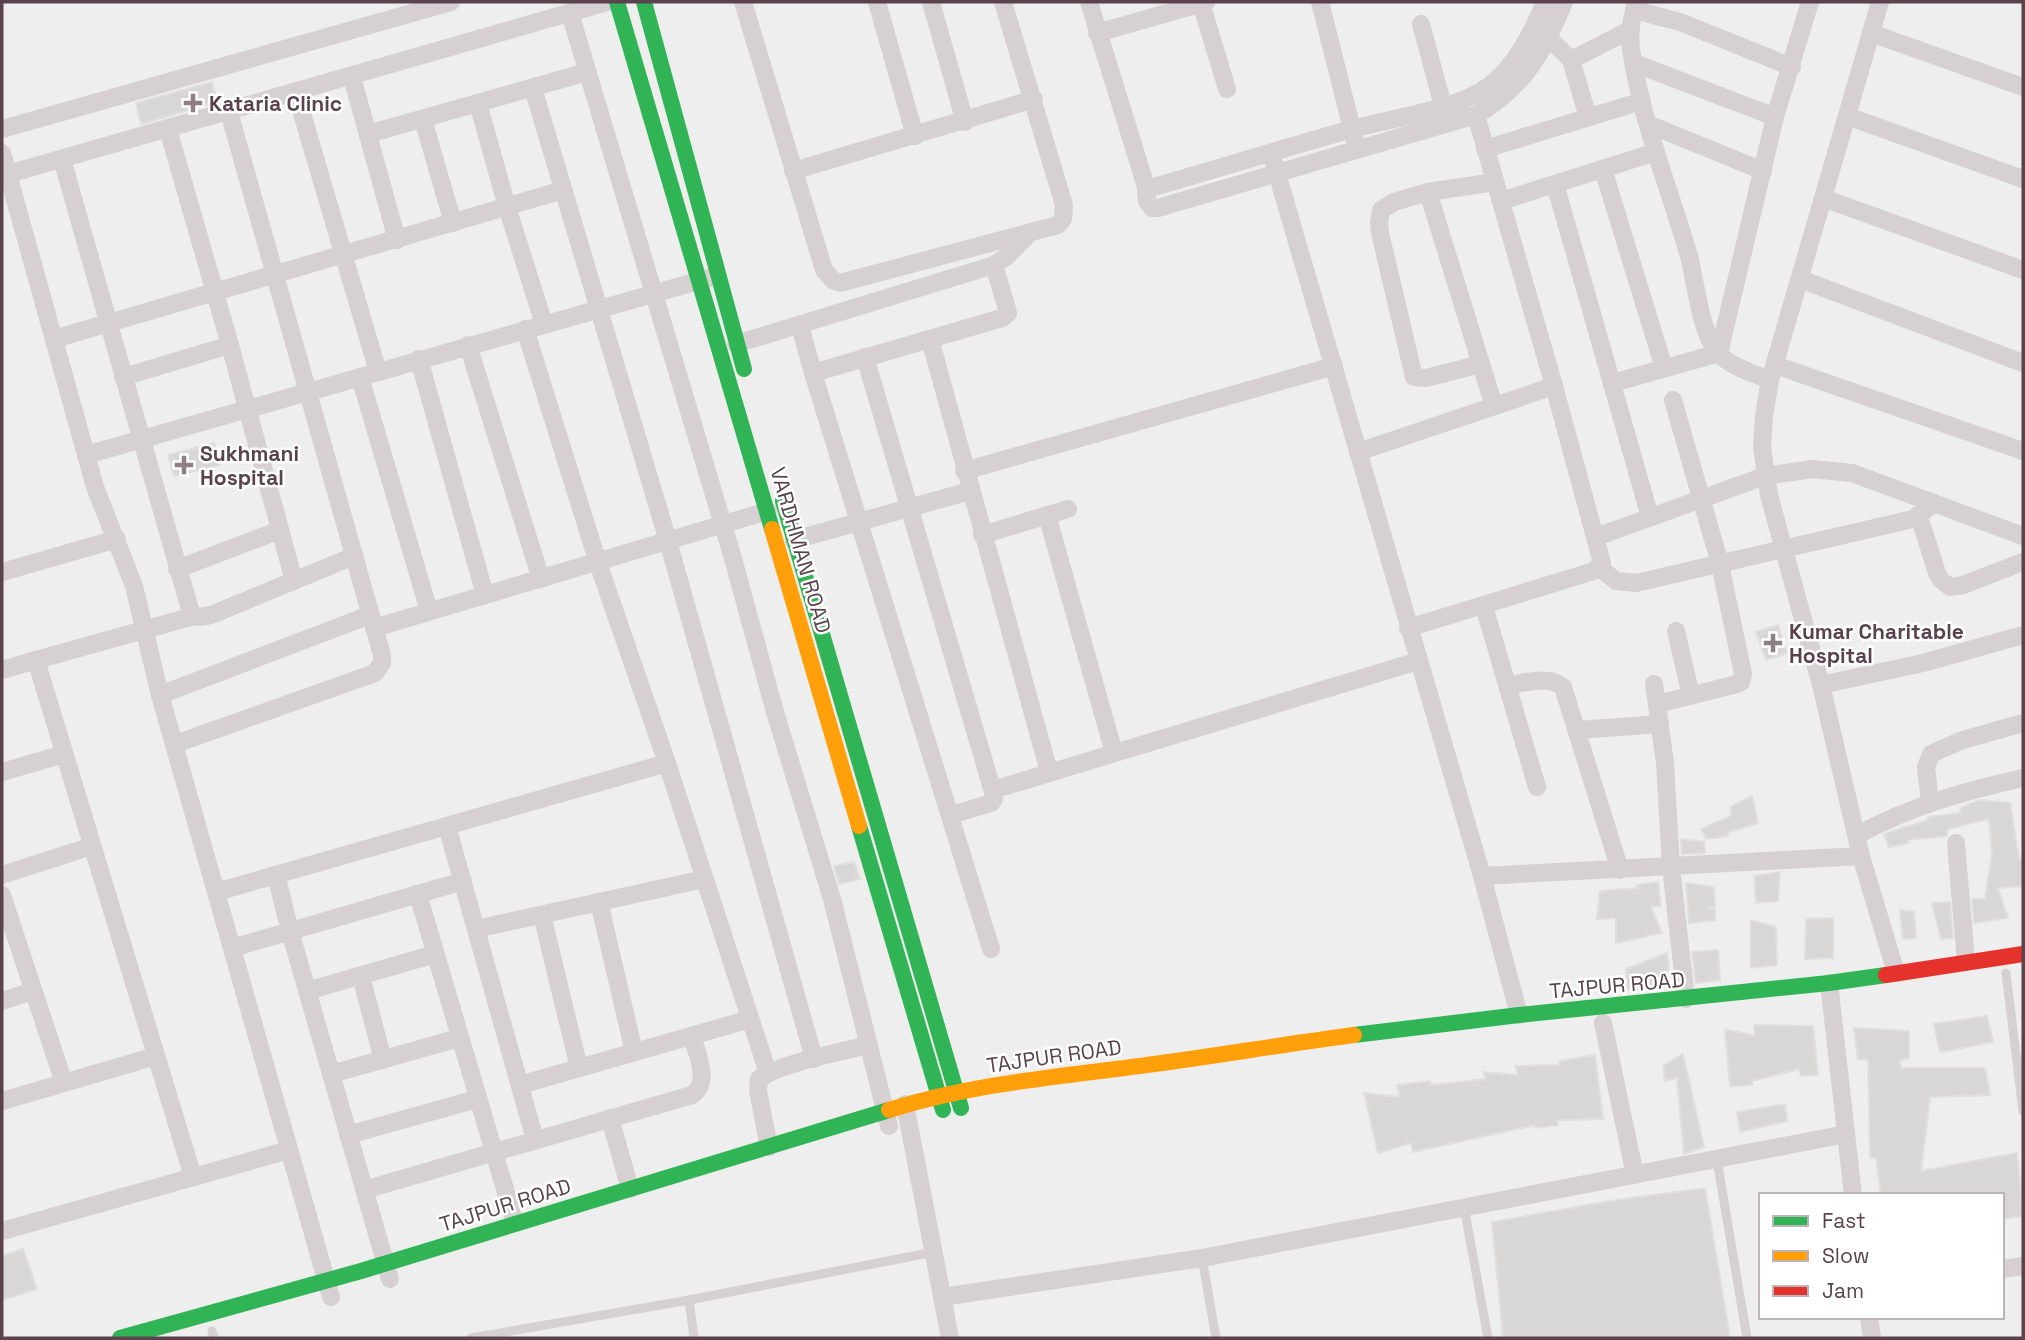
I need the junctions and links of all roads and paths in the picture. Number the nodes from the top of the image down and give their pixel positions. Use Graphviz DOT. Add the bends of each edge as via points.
graph roads {
  1 [pos="451,2"];
  2 [pos="607,2"];
  3 [pos="617,2"];
  4 [pos="644,2"];
  5 [pos="743,2"];
  6 [pos="877,2"];
  7 [pos="931,2"];
  8 [pos="1003,2"];
  9 [pos="1088,2"];
  10 [pos="1203,2"];
  11 [pos="1320,2"];
  12 [pos="1545,2"];
  13 [pos="1564,2"];
  14 [pos="1880,2"];
  15 [pos="1806,3"];
  16 [pos="1635,6"];
  17 [pos="569,13"];
  18 [pos="1421,23"];
  19 [pos="1630,30"];
  20 [pos="1097,33"];
  21 [pos="1871,33"];
  22 [pos="1549,38"];
  23 [pos="1571,60"];
  24 [pos="1634,63"];
  25 [pos="1792,67"];
  26 [pos="587,72"];
  27 [pos="352,77"];
  28 [pos="2023,87"];
  29 [pos="533,88"];
  30 [pos="1227,89"];
  31 [pos="296,93"];
  32 [pos="1034,99"];
  33 [pos="1642,101"];
  34 [pos="478,103"];
  35 [pos="1443,106"];
  36 [pos="229,112"];
  37 [pos="1475,115"];
  38 [pos="1847,116"];
  39 [pos="1588,117"];
  40 [pos="1775,117"];
  41 [pos="423,119"];
  42 [pos="965,122"];
  43 [pos="1648,124"];
  44 [pos="2,128"];
  45 [pos="168,129"];
  46 [pos="1352,129"];
  47 [pos="368,134"];
  48 [pos="915,136"];
  49 [pos="1357,149"];
  50 [pos="1485,149"];
  51 [pos="1656,152"];
  52 [pos="2,153"];
  53 [pos="1271,153"];
  54 [pos="62,159"];
  55 [pos="1602,169"];
  56 [pos="793,171"];
  57 [pos="1763,171"];
  58 [pos="1277,172"];
  59 [pos="8,174"];
  60 [pos="2023,179"];
  61 [pos="1495,182"];
  62 [pos="1555,184"];
  63 [pos="563,190"];
  64 [pos="1147,190"];
  65 [pos="1428,192"];
  66 [pos="1823,198"];
  67 [pos="1501,201"];
  68 [pos="507,207"];
  69 [pos="453,223"];
  70 [pos="1030,233"];
  71 [pos="397,240"];
  72 [pos="343,255"];
  73 [pos="994,265"];
  74 [pos="2023,271"];
  75 [pos="273,275"];
  76 [pos="719,275"];
  77 [pos="1800,279"];
  78 [pos="700,280"];
  79 [pos="215,292"];
  80 [pos="653,292"];
  81 [pos="597,309"];
  82 [pos="109,323"];
  83 [pos="544,324"];
  84 [pos="800,326"];
  85 [pos="525,329"];
  86 [pos="54,339"];
  87 [pos="930,339"];
  88 [pos="736,344"];
  89 [pos="230,345"];
  90 [pos="468,345"];
  91 [pos="1719,353"];
  92 [pos="865,357"];
  93 [pos="419,359"];
  94 [pos="2023,363"];
  95 [pos="1480,364"];
  96 [pos="1334,366"];
  97 [pos="1664,368"];
  98 [pos="378,372"];
  99 [pos="1773,372"];
  100 [pos="813,373"];
  101 [pos="124,377"];
  102 [pos="360,377"];
  103 [pos="748,383"];
  104 [pos="1613,383"];
  105 [pos="1555,386"];
  106 [pos="307,393"];
  107 [pos="1673,400"];
  108 [pos="1494,406"];
  109 [pos="247,409"];
  110 [pos="140,440"];
  111 [pos="2023,451"];
  112 [pos="1358,452"];
  113 [pos="86,455"];
  114 [pos="964,471"];
  115 [pos="1765,476"];
  116 [pos="779,488"];
  117 [pos="970,491"];
  118 [pos="1700,499"];
  119 [pos="1934,503"];
  120 [pos="909,507"];
  121 [pos="1068,509"];
  122 [pos="768,511"];
  123 [pos="1047,515"];
  124 [pos="1919,516"];
  125 [pos="1650,517"];
  126 [pos="857,522"];
  127 [pos="723,526"];
  128 [pos="280,530"];
  129 [pos="982,535"];
  130 [pos="2023,536"];
  131 [pos="1596,537"];
  132 [pos="117,539"];
  133 [pos="794,540"];
  134 [pos="668,541"];
  135 [pos="1784,550"];
  136 [pos="354,556"];
  137 [pos="2023,562"];
  138 [pos="598,563"];
  139 [pos="1720,564"];
  140 [pos="1600,568"];
  141 [pos="177,569"];
  142 [pos="2,572"];
  143 [pos="541,579"];
  144 [pos="294,581"];
  145 [pos="485,595"];
  146 [pos="1484,606"];
  147 [pos="429,611"];
  148 [pos="194,616"];
  149 [pos="372,621"];
  150 [pos="144,628"];
  151 [pos="1408,628"];
  152 [pos="1676,631"];
  153 [pos="2023,635"];
  154 [pos="36,660"];
  155 [pos="1418,661"];
  156 [pos="2,670"];
  157 [pos="1654,684"];
  158 [pos="1508,685"];
  159 [pos="1821,685"];
  160 [pos="160,695"];
  161 [pos="1691,696"];
  162 [pos="1657,704"];
  163 [pos="2023,723"];
  164 [pos="1660,724"];
  165 [pos="1578,730"];
  166 [pos="175,744"];
  167 [pos="1114,753"];
  168 [pos="64,754"];
  169 [pos="667,763"];
  170 [pos="2,772"];
  171 [pos="1049,772"];
  172 [pos="2023,778"];
  173 [pos="1537,787"];
  174 [pos="993,790"];
  175 [pos="1930,802"];
  176 [pos="951,815"];
  177 [pos="447,826"];
  178 [pos="1857,835"];
  179 [pos="1956,843"];
  180 [pos="92,846"];
  181 [pos="1861,856"];
  182 [pos="1671,867"];
  183 [pos="1620,870"];
  184 [pos="2,875"];
  185 [pos="276,875"];
  186 [pos="1482,876"];
  187 [pos="704,879"];
  188 [pos="463,881"];
  189 [pos="216,892"];
  190 [pos="418,894"];
  191 [pos="2,895"];
  192 [pos="599,902"];
  193 [pos="542,915"];
  194 [pos="476,929"];
  195 [pos="290,931"];
  196 [pos="232,948"];
  197 [pos="992,949"];
  198 [pos="435,954"];
  199 [pos="2023,954"];
  200 [pos="1966,962"];
  201 [pos="2023,971"];
  202 [pos="1896,973"];
  203 [pos="1999,974"];
  204 [pos="361,976"];
  205 [pos="1922,986"];
  206 [pos="33,991"];
  207 [pos="307,991"];
  208 [pos="1826,994"];
  209 [pos="1686,999"];
  210 [pos="2,1001"];
  211 [pos="1519,1015"];
  212 [pos="750,1020"];
  213 [pos="1602,1024"];
  214 [pos="692,1036"];
  215 [pos="459,1038"];
  216 [pos="869,1045"];
  217 [pos="634,1052"];
  218 [pos="156,1056"];
  219 [pos="383,1059"];
  220 [pos="814,1059"];
  221 [pos="579,1068"];
  222 [pos="768,1073"];
  223 [pos="331,1074"];
  224 [pos="64,1083"];
  225 [pos="1122,1084"];
  226 [pos="520,1086"];
  227 [pos="477,1099"];
  228 [pos="959,1100"];
  229 [pos="2,1101"];
  230 [pos="941,1103"];
  231 [pos="2023,1111"];
  232 [pos="907,1112"];
  233 [pos="610,1118"];
  234 [pos="888,1118"];
  235 [pos="348,1135"];
  236 [pos="1846,1135"];
  237 [pos="536,1140"];
  238 [pos="838,1142"];
  239 [pos="769,1147"];
  240 [pos="289,1150"];
  241 [pos="492,1152"];
  242 [pos="1717,1160"];
  243 [pos="1634,1175"];
  244 [pos="193,1177"];
  245 [pos="630,1189"];
  246 [pos="364,1190"];
  247 [pos="1853,1193"];
  248 [pos="1464,1207"];
  249 [pos="610,1212"];
  250 [pos="515,1223"];
  251 [pos="2,1231"];
  252 [pos="934,1252"];
  253 [pos="1202,1258"];
  254 [pos="2023,1266"];
  255 [pos="2004,1269"];
  256 [pos="395,1274"];
  257 [pos="330,1293"];
  258 [pos="942,1297"];
  259 [pos="689,1300"];
  260 [pos="1869,1319"];
  261 [pos="217,1332"];
  262 [pos="511,1335"];
  263 [pos="193,1336"];
  264 [pos="120,1338"];
  265 [pos="471,1338"];
  266 [pos="694,1338"];
  267 [pos="950,1338"];
  268 [pos="1216,1338"];
  269 [pos="1488,1338"];
  270 [pos="1747,1338"];
  271 [pos="1872,1338"];
  1 -- 44 [label="street"];
  2 -- 17 [label="street"];
  3 -- 78 [label="main road, VARDHMAN ROAD"];
  4 -- 76 [label="main road"];
  5 -- 56 [label="street"];
  6 -- 48 [label="street"];
  7 -- 42 [label="street"];
  8 -- 32 [label="street"];
  9 -- 20 [label="street"];
  10 -- 20 [label="street"];
  10 -- 30 [label="street"];
  11 -- 46 [label="street"];
  12 -- 35 [label="street" via="1506,71 1474,95"];
  13 -- 22 [label="street"];
  14 -- 21 [label="street"];
  15 -- 25 [label="street"];
  16 -- 19 [label="street"];
  16 -- 25 [label="street"];
  17 -- 26 [label="street"];
  17 -- 27 [label="street"];
  18 -- 35 [label="street"];
  19 -- 23 [label="street"];
  19 -- 24 [label="street"];
  20 -- 64 [label="street"];
  21 -- 28 [label="street"];
  21 -- 38 [label="street"];
  22 -- 23 [label="street"];
  22 -- 37 [label="street" via="1512,90"];
  23 -- 39 [label="street"];
  24 -- 33 [label="street"];
  24 -- 40 [label="street"];
  25 -- 40 [label="street"];
  26 -- 29 [label="street"];
  26 -- 80 [label="street"];
  27 -- 31 [label="street"];
  27 -- 47 [label="street"];
  29 -- 34 [label="street"];
  29 -- 63 [label="street"];
  31 -- 36 [label="street"];
  31 -- 72 [label="street"];
  32 -- 42 [label="street"];
  32 -- 70 [label="street" via="1065,213 1058,225"];
  33 -- 39 [label="street"];
  33 -- 43 [label="street"];
  34 -- 41 [label="street"];
  34 -- 68 [label="street"];
  35 -- 46 [label="street"];
  36 -- 45 [label="street"];
  36 -- 75 [label="street"];
  37 -- 49 [label="street"];
  37 -- 50 [label="street"];
  38 -- 60 [label="street"];
  38 -- 66 [label="street"];
  39 -- 50 [label="street"];
  40 -- 57 [label="street"];
  41 -- 47 [label="street"];
  41 -- 69 [label="street"];
  42 -- 48 [label="street"];
  43 -- 51 [label="street"];
  43 -- 57 [label="street"];
  45 -- 54 [label="street"];
  45 -- 79 [label="street"];
  46 -- 49 [label="street"];
  46 -- 53 [label="street"];
  47 -- 71 [label="street"];
  48 -- 56 [label="street"];
  49 -- 58 [label="street"];
  50 -- 61 [label="street"];
  51 -- 55 [label="street"];
  51 -- 91 [label="street" via="1707,331"];
  52 -- 59 [label="street"];
  53 -- 58 [label="street"];
  53 -- 64 [label="street"];
  54 -- 59 [label="street"];
  54 -- 82 [label="street"];
  55 -- 62 [label="street"];
  55 -- 97 [label="street"];
  56 -- 70 [label="street" via="824,270 834,282 846,283"];
  57 -- 91 [label="street"];
  58 -- 64 [label="street" via="1156,208 1147,201"];
  58 -- 96 [label="street"];
  59 -- 86 [label="street"];
  61 -- 65 [label="street"];
  61 -- 67 [label="street"];
  62 -- 67 [label="street"];
  62 -- 104 [label="street"];
  63 -- 68 [label="street"];
  63 -- 81 [label="street"];
  65 -- 95 [label="street"];
  65 -- 95 [label="street" via="1386,205 1379,215 1412,373 1417,379 1426,378"];
  66 -- 74 [label="street"];
  66 -- 77 [label="street"];
  67 -- 105 [label="street"];
  68 -- 69 [label="street"];
  68 -- 83 [label="street"];
  69 -- 71 [label="street"];
  70 -- 73 [label="street"];
  71 -- 72 [label="street"];
  72 -- 75 [label="street"];
  72 -- 98 [label="street"];
  73 -- 84 [label="street"];
  73 -- 87 [label="street" via="1006,316"];
  75 -- 79 [label="street"];
  75 -- 106 [label="street"];
  76 -- 78 [label="street"];
  76 -- 88 [label="main road"];
  77 -- 94 [label="street"];
  77 -- 99 [label="street"];
  78 -- 80 [label="street"];
  78 -- 122 [label="main road, VARDHMAN ROAD"];
  79 -- 82 [label="street"];
  79 -- 89 [label="street"];
  80 -- 81 [label="street"];
  80 -- 127 [label="street"];
  81 -- 83 [label="street"];
  81 -- 134 [label="street"];
  82 -- 86 [label="street"];
  82 -- 101 [label="street"];
  83 -- 85 [label="street"];
  84 -- 88 [label="street"];
  84 -- 100 [label="street"];
  85 -- 90 [label="street"];
  85 -- 138 [label="street"];
  86 -- 113 [label="street"];
  87 -- 92 [label="street"];
  87 -- 114 [label="street"];
  88 -- 103 [label="main road"];
  89 -- 101 [label="street"];
  89 -- 109 [label="street"];
  90 -- 93 [label="street"];
  90 -- 143 [label="street"];
  91 -- 97 [label="street"];
  91 -- 99 [label="street" via="1737,366"];
  92 -- 100 [label="street"];
  92 -- 120 [label="street"];
  93 -- 98 [label="street"];
  93 -- 145 [label="street"];
  95 -- 108 [label="street"];
  96 -- 112 [label="street"];
  96 -- 114 [label="street"];
  97 -- 104 [label="street"];
  98 -- 102 [label="street"];
  99 -- 111 [label="street"];
  99 -- 115 [label="street" via="1764,416"];
  100 -- 126 [label="street"];
  101 -- 110 [label="street"];
  102 -- 106 [label="street"];
  102 -- 147 [label="street"];
  104 -- 125 [label="street"];
  105 -- 108 [label="street"];
  105 -- 131 [label="street"];
  106 -- 109 [label="street"];
  106 -- 136 [label="street"];
  107 -- 118 [label="street"];
  108 -- 112 [label="street"];
  109 -- 110 [label="street"];
  109 -- 128 [label="street"];
  110 -- 113 [label="street"];
  110 -- 141 [label="street"];
  112 -- 151 [label="street"];
  113 -- 132 [label="street"];
  114 -- 117 [label="street"];
  115 -- 118 [label="street"];
  115 -- 119 [label="street" via="1813,469 1852,473"];
  115 -- 135 [label="street"];
  116 -- 133 [label="main road, VARDHMAN ROAD"];
  117 -- 120 [label="street"];
  117 -- 129 [label="street"];
  118 -- 125 [label="street"];
  118 -- 139 [label="street"];
  119 -- 124 [label="street"];
  119 -- 130 [label="street"];
  120 -- 126 [label="street"];
  120 -- 174 [label="street"];
  121 -- 123 [label="street"];
  122 -- 127 [label="street"];
  122 -- 230 [label="main road, VARDHMAN ROAD"];
  123 -- 129 [label="street"];
  123 -- 167 [label="street"];
  124 -- 135 [label="street"];
  124 -- 137 [label="street" via="1937,573 1950,587"];
  125 -- 131 [label="street"];
  126 -- 133 [label="street"];
  126 -- 176 [label="street"];
  127 -- 134 [label="street"];
  127 -- 216 [label="street" via="832,899"];
  128 -- 141 [label="street"];
  128 -- 144 [label="street"];
  129 -- 171 [label="street"];
  131 -- 140 [label="street"];
  132 -- 142 [label="street"];
  132 -- 150 [label="street"];
  133 -- 228 [label="main road, VARDHMAN ROAD"];
  134 -- 138 [label="street"];
  134 -- 220 [label="street"];
  135 -- 139 [label="street"];
  135 -- 159 [label="street"];
  136 -- 144 [label="street"];
  136 -- 149 [label="street"];
  138 -- 143 [label="street"];
  138 -- 169 [label="street"];
  139 -- 140 [label="street" via="1625,584"];
  139 -- 161 [label="street" via="1743,678 1737,684"];
  140 -- 146 [label="street"];
  141 -- 148 [label="street"];
  143 -- 145 [label="street"];
  144 -- 148 [label="street" via="211,615"];
  145 -- 147 [label="street"];
  146 -- 151 [label="street"];
  146 -- 158 [label="street"];
  147 -- 149 [label="street"];
  148 -- 150 [label="street"];
  149 -- 160 [label="street"];
  149 -- 166 [label="street" via="383,655 375,673"];
  150 -- 154 [label="street"];
  150 -- 160 [label="street"];
  151 -- 155 [label="street"];
  152 -- 161 [label="street"];
  153 -- 159 [label="street"];
  154 -- 156 [label="street"];
  154 -- 168 [label="street"];
  155 -- 167 [label="street"];
  155 -- 186 [label="street"];
  157 -- 162 [label="street"];
  158 -- 165 [label="street" via="1560,683"];
  158 -- 173 [label="street"];
  159 -- 178 [label="street"];
  160 -- 166 [label="street"];
  161 -- 162 [label="street"];
  162 -- 164 [label="street"];
  163 -- 175 [label="street" via="1931,754 1926,767"];
  164 -- 165 [label="street"];
  164 -- 182 [label="street"];
  165 -- 183 [label="street"];
  166 -- 189 [label="street"];
  167 -- 171 [label="street"];
  168 -- 170 [label="street"];
  168 -- 180 [label="street"];
  169 -- 177 [label="street"];
  169 -- 187 [label="street"];
  171 -- 174 [label="street"];
  172 -- 175 [label="street"];
  174 -- 176 [label="street" via="991,803"];
  175 -- 178 [label="street"];
  176 -- 197 [label="street"];
  177 -- 185 [label="street"];
  177 -- 188 [label="street"];
  178 -- 181 [label="street"];
  179 -- 200 [label="street"];
  180 -- 184 [label="street"];
  180 -- 218 [label="street"];
  181 -- 182 [label="street"];
  181 -- 202 [label="street"];
  182 -- 183 [label="street"];
  182 -- 209 [label="street"];
  183 -- 186 [label="street"];
  185 -- 189 [label="street"];
  185 -- 195 [label="street"];
  186 -- 211 [label="street"];
  187 -- 192 [label="street"];
  187 -- 212 [label="street"];
  188 -- 190 [label="street"];
  188 -- 194 [label="street"];
  189 -- 196 [label="street"];
  190 -- 195 [label="street"];
  190 -- 198 [label="street"];
  191 -- 206 [label="street"];
  192 -- 193 [label="street"];
  192 -- 217 [label="street"];
  193 -- 194 [label="street"];
  193 -- 221 [label="street"];
  194 -- 226 [label="street"];
  195 -- 196 [label="street"];
  195 -- 207 [label="street"];
  196 -- 240 [label="street"];
  198 -- 204 [label="street"];
  198 -- 215 [label="street"];
  199 -- 200 [label="main road, TAJPUR ROAD"];
  200 -- 202 [label="main road, TAJPUR ROAD"];
  201 -- 203 [label="main road"];
  202 -- 208 [label="main road, TAJPUR ROAD"];
  203 -- 231 [label="lane"];
  204 -- 207 [label="street"];
  204 -- 219 [label="street"];
  205 -- 208 [label="main road, TAJPUR ROAD"];
  206 -- 210 [label="street"];
  206 -- 224 [label="street"];
  207 -- 223 [label="street"];
  208 -- 209 [label="main road, TAJPUR ROAD"];
  208 -- 236 [label="street"];
  209 -- 211 [label="main road, TAJPUR ROAD"];
  211 -- 228 [label="main road, TAJPUR ROAD" via="1013,1081"];
  212 -- 214 [label="street"];
  212 -- 222 [label="street"];
  213 -- 243 [label="street"];
  214 -- 217 [label="street"];
  214 -- 233 [label="street" via="702,1074 696,1092"];
  215 -- 219 [label="street"];
  215 -- 227 [label="street"];
  216 -- 220 [label="street"];
  216 -- 234 [label="street"];
  217 -- 221 [label="street"];
  218 -- 224 [label="street"];
  218 -- 244 [label="street"];
  219 -- 223 [label="street"];
  220 -- 222 [label="street"];
  221 -- 226 [label="street"];
  222 -- 239 [label="street" via="757,1086"];
  223 -- 235 [label="street"];
  224 -- 229 [label="street"];
  225 -- 228 [label="main road, TAJPUR ROAD"];
  226 -- 237 [label="street"];
  227 -- 235 [label="street"];
  227 -- 241 [label="street"];
  228 -- 230 [label="main road, TAJPUR ROAD"];
  230 -- 232 [label="main road, TAJPUR ROAD"];
  232 -- 234 [label="main road, TAJPUR ROAD"];
  232 -- 252 [label="street"];
  233 -- 237 [label="street"];
  233 -- 245 [label="street"];
  234 -- 238 [label="main road, TAJPUR ROAD"];
  234 -- 239 [label="main road, TAJPUR ROAD"];
  235 -- 246 [label="street"];
  236 -- 242 [label="street"];
  236 -- 247 [label="street"];
  237 -- 241 [label="street"];
  239 -- 245 [label="main road, TAJPUR ROAD"];
  240 -- 244 [label="street"];
  240 -- 257 [label="street"];
  241 -- 246 [label="street"];
  241 -- 250 [label="street"];
  242 -- 243 [label="street"];
  242 -- 270 [label="lane"];
  243 -- 248 [label="street"];
  244 -- 251 [label="street"];
  245 -- 250 [label="main road, TAJPUR ROAD"];
  246 -- 256 [label="street"];
  248 -- 253 [label="street"];
  248 -- 269 [label="lane"];
  249 -- 256 [label="main road, TAJPUR ROAD"];
  250 -- 256 [label="main road, TAJPUR ROAD"];
  252 -- 258 [label="street"];
  252 -- 259 [label="lane"];
  253 -- 258 [label="street"];
  253 -- 268 [label="lane"];
  254 -- 255 [label="street"];
  256 -- 257 [label="main road, TAJPUR ROAD"];
  257 -- 264 [label="main road, TAJPUR ROAD"];
  258 -- 267 [label="street"];
  259 -- 262 [label="lane"];
  259 -- 266 [label="lane"];
  260 -- 271 [label="street"];
  261 -- 263 [label="main road"];
  262 -- 265 [label="lane"];
}
